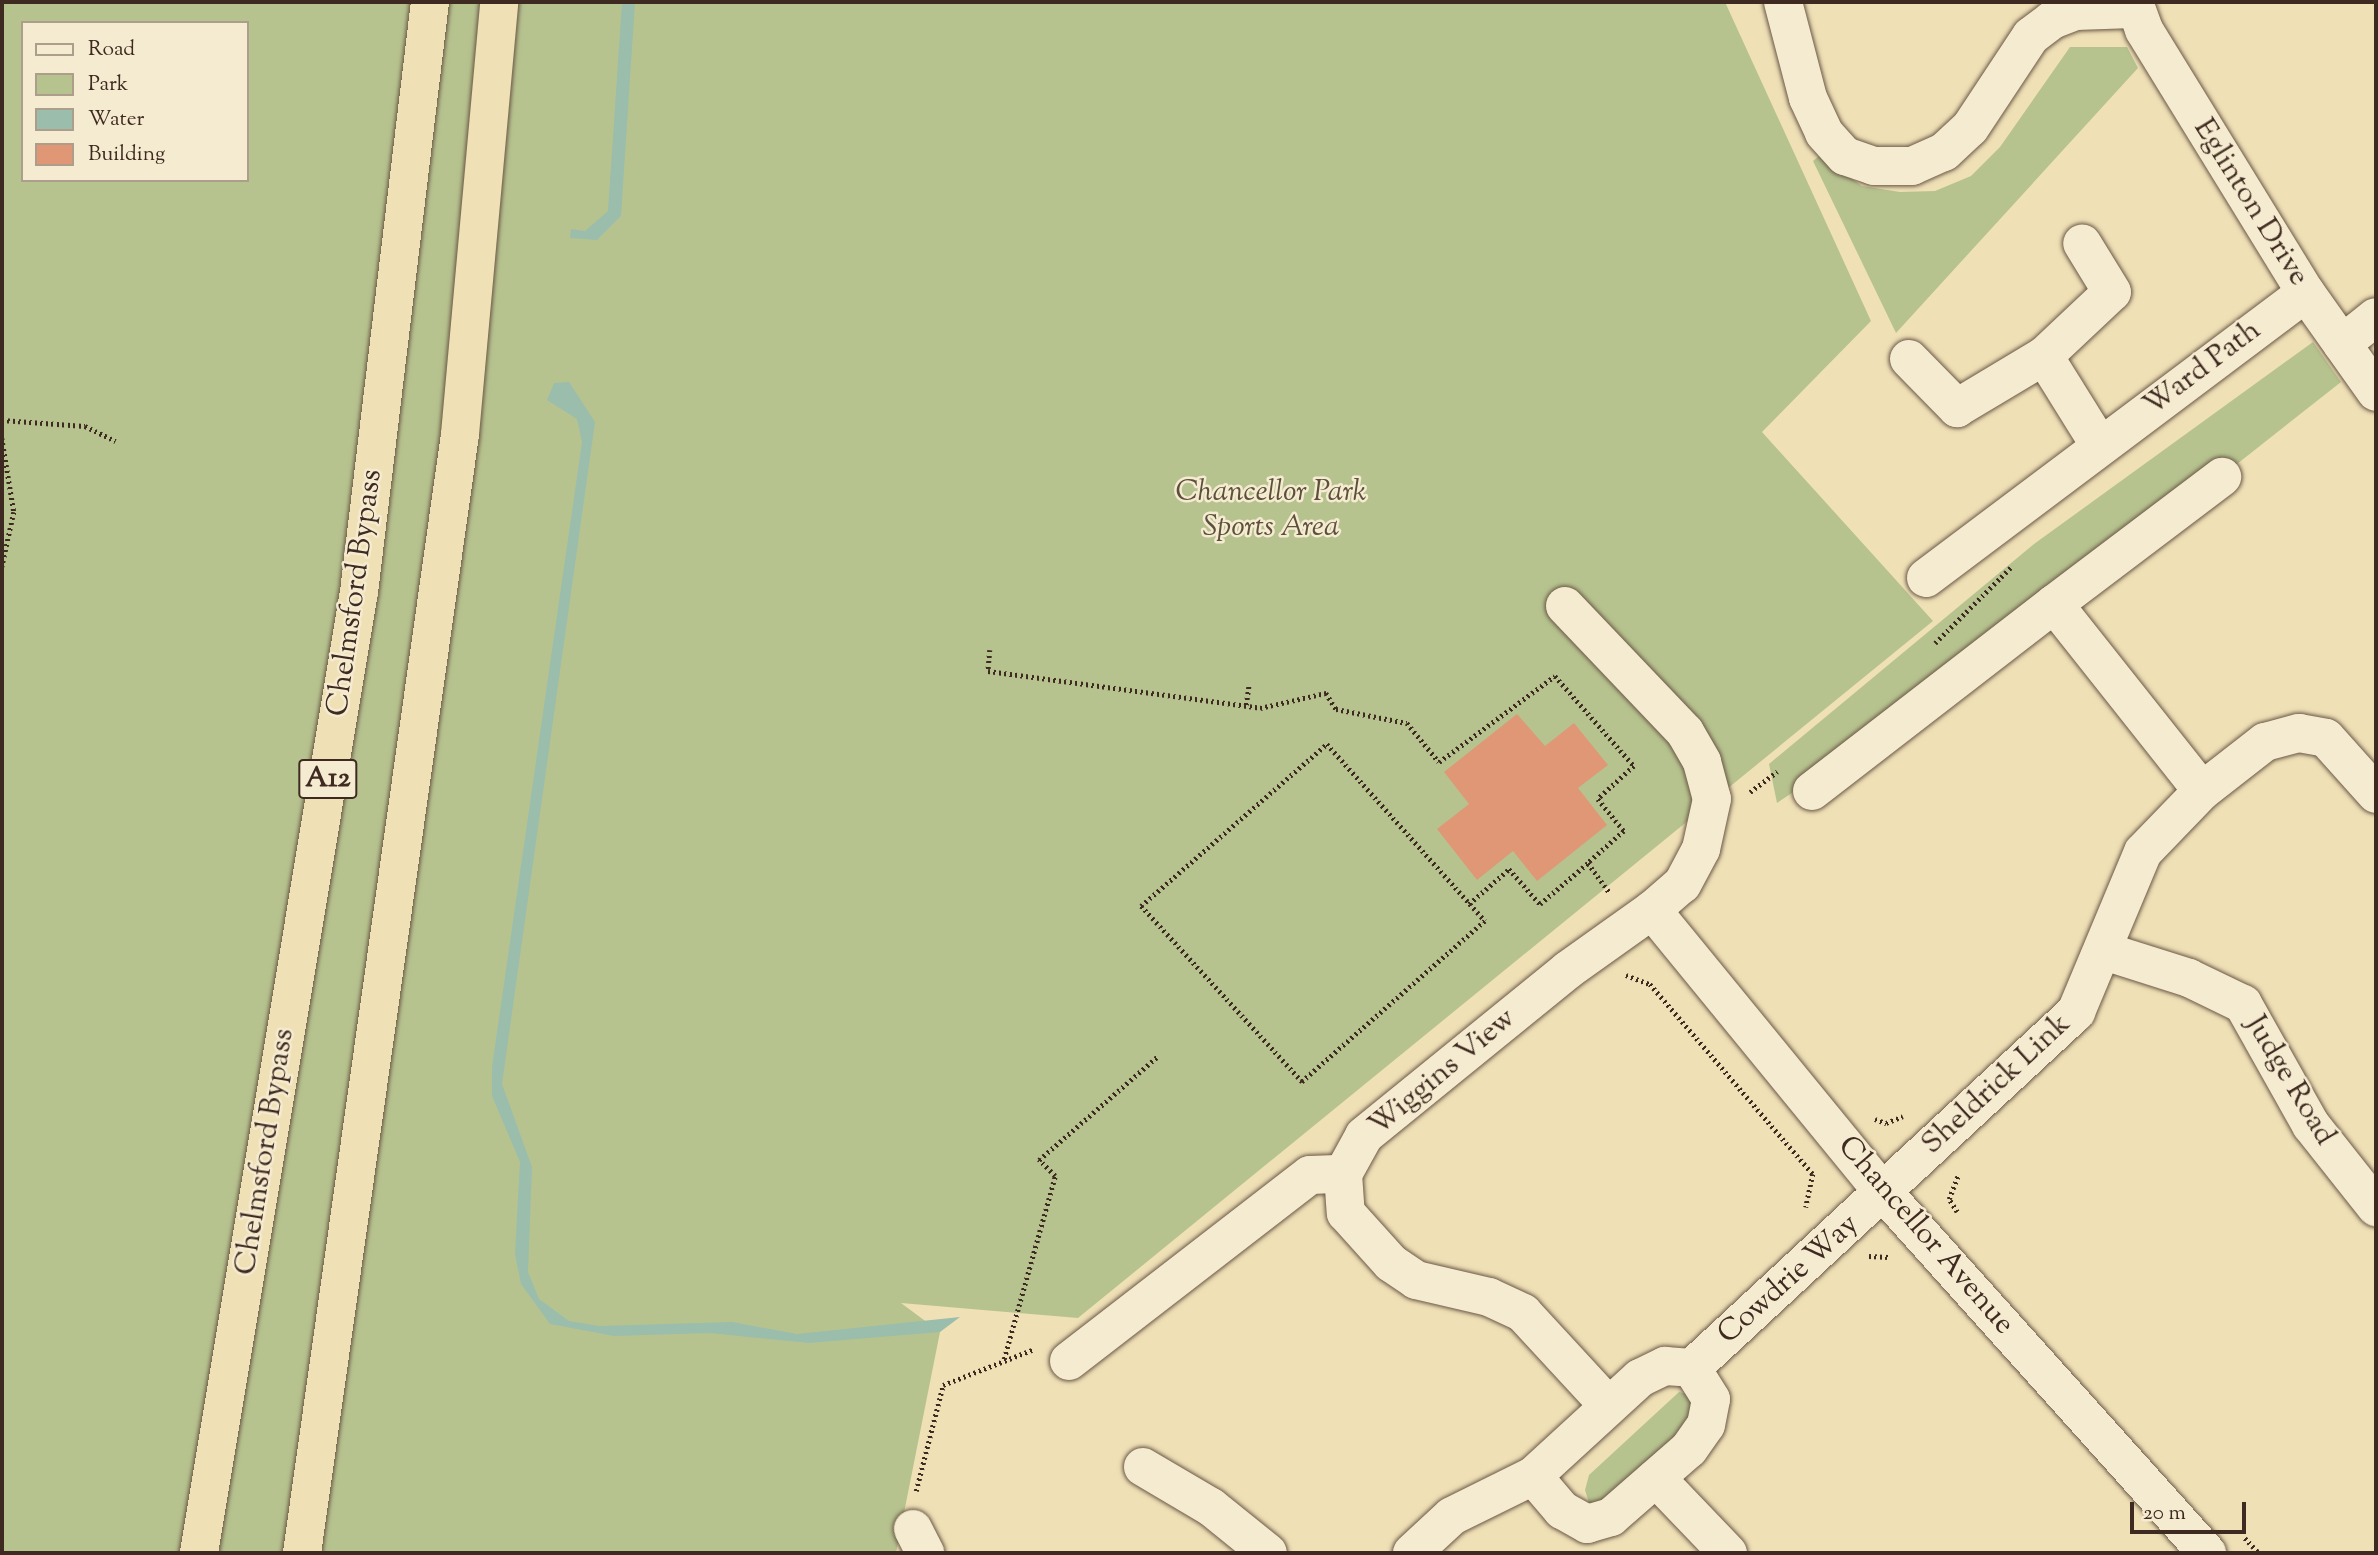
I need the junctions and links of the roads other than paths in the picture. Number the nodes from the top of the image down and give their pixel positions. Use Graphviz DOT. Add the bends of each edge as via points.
graph roads {
  1 [pos="430,2"];
  2 [pos="499,2"];
  3 [pos="1783,2"];
  4 [pos="2134,5"];
  5 [pos="2082,243"];
  6 [pos="2306,293"];
  7 [pos="2376,317"];
  8 [pos="2342,344"];
  9 [pos="2044,356"];
  10 [pos="1909,359"];
  11 [pos="2376,392"];
  12 [pos="2100,446"];
  13 [pos="2222,477"];
  14 [pos="1927,578"];
  15 [pos="2054,604"];
  16 [pos="1565,606"];
  17 [pos="1812,791"];
  18 [pos="2202,791"];
  19 [pos="2376,794"];
  20 [pos="1641,919"];
  21 [pos="2104,951"];
  22 [pos="1343,1174"];
  23 [pos="1884,1192"];
  24 [pos="2376,1207"];
  25 [pos="1069,1361"];
  26 [pos="1692,1368"];
  27 [pos="1608,1405"];
  28 [pos="1143,1467"];
  29 [pos="1533,1476"];
  30 [pos="1656,1478"];
  31 [pos="199,1553"];
  32 [pos="302,1553"];
  33 [pos="1268,1553"];
  34 [pos="1412,1553"];
  35 [pos="1728,1553"];
  36 [pos="2207,1553"];
  1 -- 31 [label="highway, Chelmsford Bypass / A12" via="359,592"];
  2 -- 32 [label="highway" via="460,434"];
  3 -- 4 [label="street, Eglinton Drive" via="1808,98 1824,133 1845,156 1874,166 1912,166 1944,152 1970,128 2031,36 2052,20 2075,10"];
  4 -- 6 [label="street, Eglinton Drive"];
  5 -- 9 [label="street" via="2112,292"];
  6 -- 8 [label="street, Eglinton Drive"];
  6 -- 12 [label="street, Ward Path"];
  7 -- 8 [label="street"];
  8 -- 11 [label="street, Eglinton Drive"];
  9 -- 10 [label="street" via="1958,408"];
  9 -- 12 [label="street"];
  12 -- 14 [label="street, Ward Path"];
  13 -- 15 [label="street"];
  15 -- 17 [label="street"];
  15 -- 18 [label="street"];
  16 -- 20 [label="street, Wiggins View" via="1685,732 1702,762 1712,799 1701,849 1682,884"];
  18 -- 19 [label="street, Sheldrick Link" via="2265,742 2299,733 2326,738"];
  18 -- 21 [label="street, Sheldrick Link" via="2143,852"];
  20 -- 22 [label="street, Wiggins View" via="1568,970 1364,1136"];
  20 -- 23 [label="street, Chancellor Avenue"];
  21 -- 23 [label="street, Sheldrick Link" via="2076,1012"];
  21 -- 24 [label="street, Judge Road" via="2189,978 2243,1004 2311,1125"];
  22 -- 25 [label="street" via="1310,1175"];
  22 -- 27 [label="street" via="1346,1213 1391,1263 1416,1280 1523,1313"];
  23 -- 26 [label="street, Cowdrie Way"];
  23 -- 36 [label="street, Chancellor Avenue"];
  26 -- 27 [label="street, Cowdrie Way" via="1665,1366"];
  26 -- 30 [label="street, Cowdrie Way" via="1711,1399 1706,1426"];
  27 -- 29 [label="street, Cowdrie Way"];
  28 -- 33 [label="street" via="1211,1507"];
  29 -- 30 [label="street, Cowdrie Way" via="1562,1510 1587,1524 1611,1517"];
  29 -- 34 [label="street, Cowdrie Way" via="1452,1517"];
  30 -- 35 [label="street"];
}
